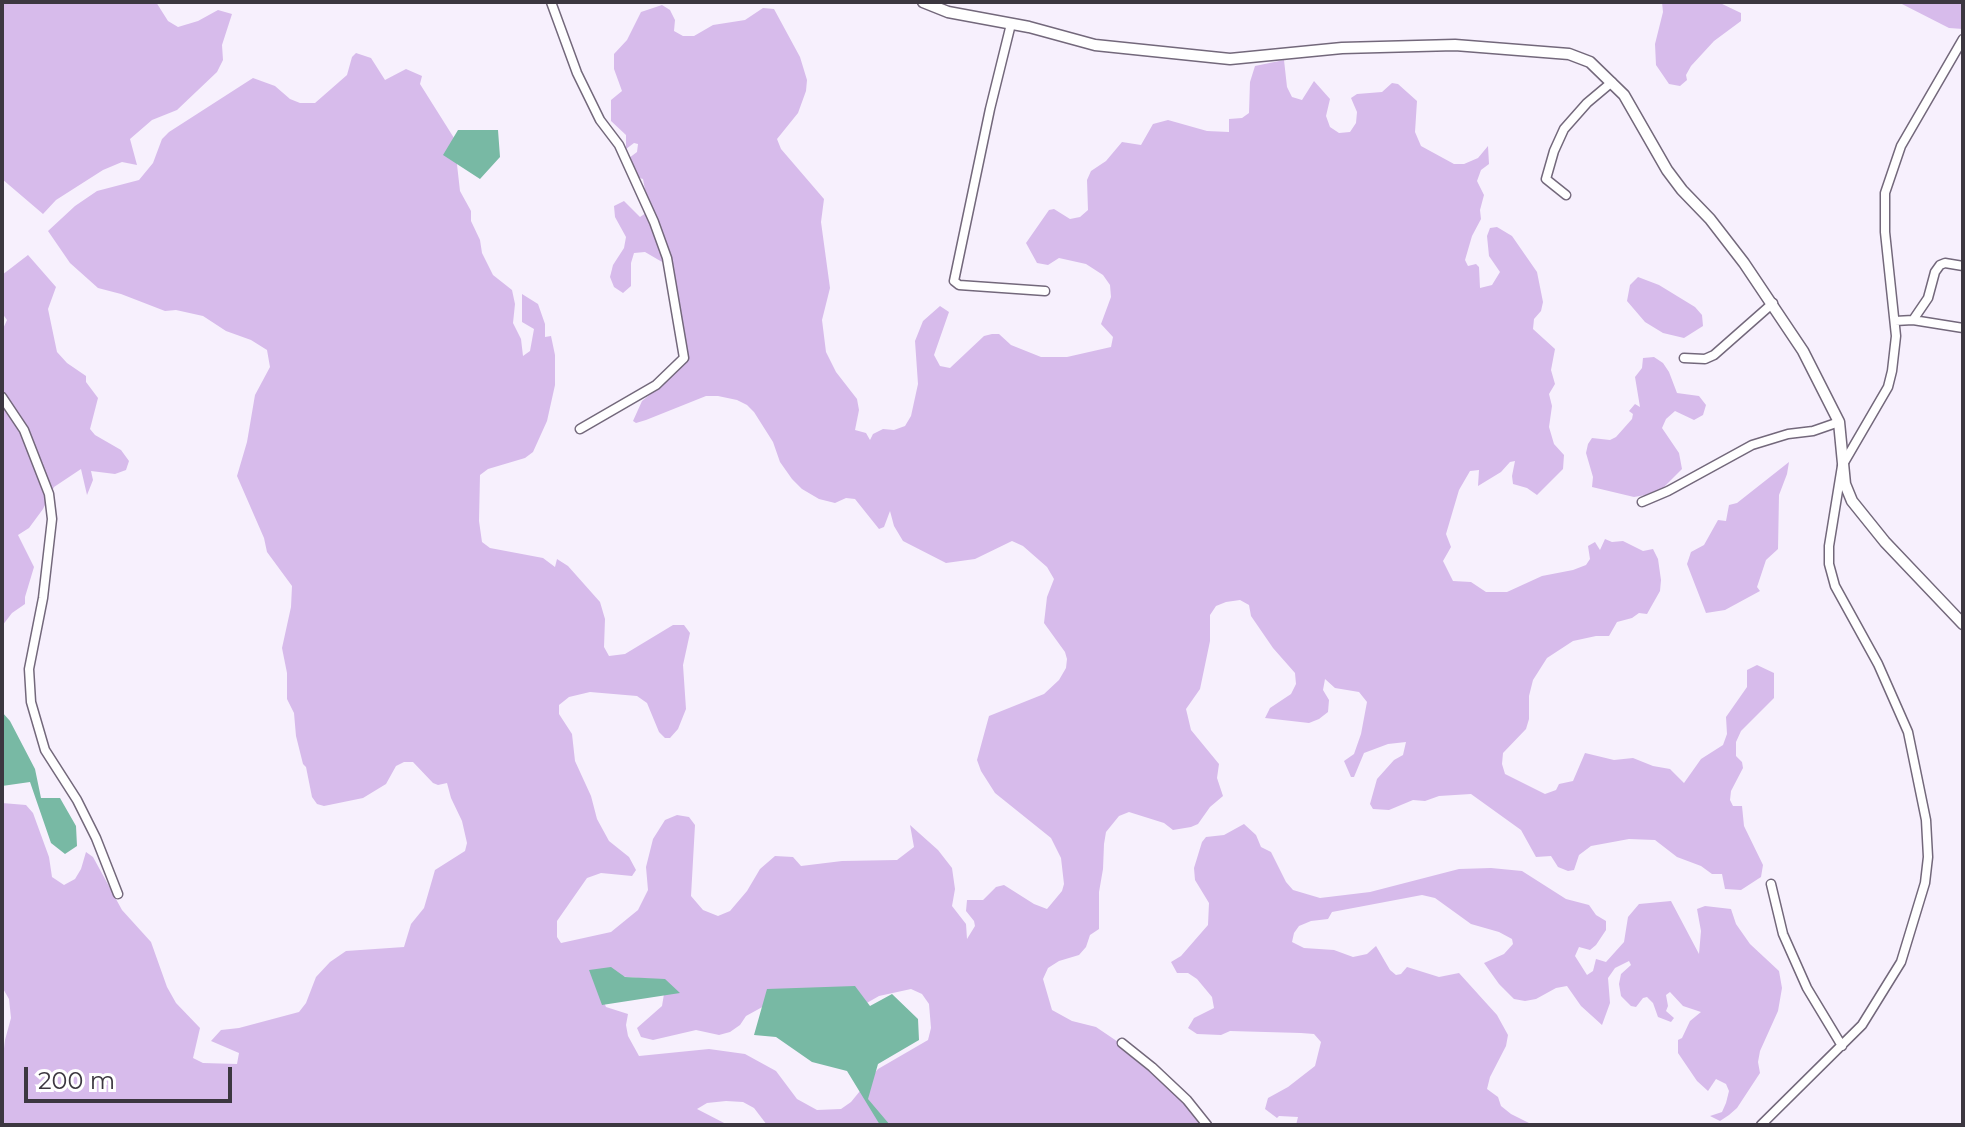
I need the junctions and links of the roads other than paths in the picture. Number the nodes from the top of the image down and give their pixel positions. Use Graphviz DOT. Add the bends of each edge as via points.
graph roads {
  1 [pos="551,2"];
  2 [pos="923,2"];
  3 [pos="1011,24"];
  4 [pos="1963,39"];
  5 [pos="1612,82"];
  6 [pos="1566,195"];
  7 [pos="1963,266"];
  8 [pos="1045,291"];
  9 [pos="1773,303"];
  10 [pos="1913,320"];
  11 [pos="1895,321"];
  12 [pos="1963,328"];
  13 [pos="1684,358"];
  14 [pos="2,397"];
  15 [pos="1839,422"];
  16 [pos="580,429"];
  17 [pos="1842,466"];
  18 [pos="1642,502"];
  19 [pos="1963,624"];
  20 [pos="1771,884"];
  21 [pos="118,894"];
  22 [pos="1122,1043"];
  23 [pos="1842,1046"];
  24 [pos="1207,1125"];
  25 [pos="1761,1125"];
  1 -- 16 [label="street" via="581,83 619,145 650,212 667,258 684,358 656,385"];
  2 -- 3 [label="street"];
  3 -- 5 [label="street" via="1117,49 1230,59 1342,48 1455,45 1569,54 1590,62"];
  3 -- 8 [label="street" via="954,281"];
  4 -- 11 [label="street" via="1901,146 1885,193"];
  5 -- 6 [label="street" via="1564,129 1554,151 1546,179"];
  5 -- 9 [label="street" via="1682,190"];
  7 -- 10 [label="street" via="1940,265"];
  9 -- 13 [label="street" via="1714,355"];
  9 -- 15 [label="street"];
  10 -- 11 [label="street"];
  10 -- 12 [label="street"];
  11 -- 17 [label="street" via="1888,387"];
  14 -- 21 [label="street" via="24,430 49,494 52,519 29,669 31,702 45,750 77,800"];
  15 -- 17 [label="street"];
  15 -- 18 [label="street" via="1752,445"];
  17 -- 19 [label="street" via="1845,484 1865,519"];
  17 -- 23 [label="street" via="1829,564 1908,732 1928,857 1901,962 1862,1025"];
  20 -- 23 [label="street" via="1783,934"];
  22 -- 24 [label="street" via="1187,1100"];
  23 -- 25 [label="street"];
}
